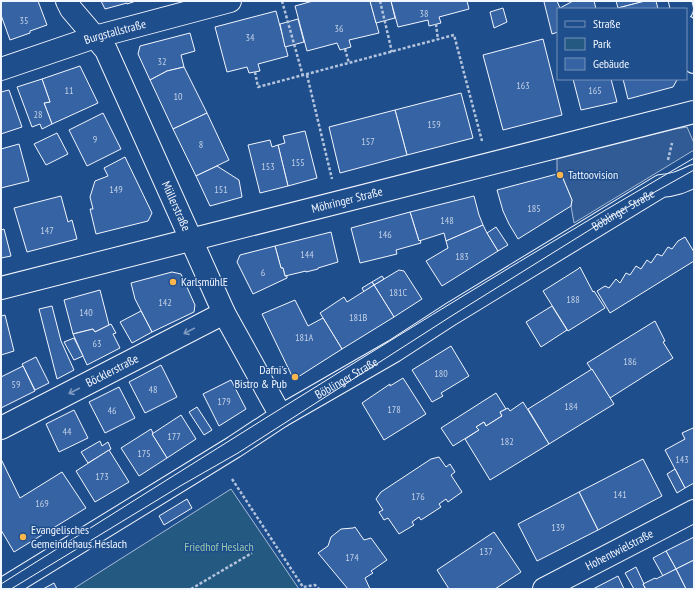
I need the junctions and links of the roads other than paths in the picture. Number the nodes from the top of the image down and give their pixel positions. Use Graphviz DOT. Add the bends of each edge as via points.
graph roads {
  1 [pos="67,1"];
  2 [pos="230,1"];
  3 [pos="687,31"];
  4 [pos="95,37"];
  5 [pos="694,62"];
  6 [pos="1,69"];
  7 [pos="694,112"];
  8 [pos="694,176"];
  9 [pos="191,240"];
  10 [pos="1,288"];
  11 [pos="224,313"];
  12 [pos="281,416"];
  13 [pos="1,428"];
  14 [pos="694,511"];
  15 [pos="3,589"];
  16 [pos="544,589"];
  1 -- 4 [label="street, Müllerstraße"];
  2 -- 4 [label="street, Burgstallstraße"];
  3 -- 5 [label="street"];
  4 -- 6 [label="street, Burgstallstraße"];
  4 -- 9 [label="street, Müllerstraße" via="106,50"];
  7 -- 9 [label="street, Möhringer Straße"];
  8 -- 12 [label="street, Böblinger Straße" via="674,185 660,186 394,351"];
  9 -- 10 [label="street, Möhringer Straße"];
  9 -- 11 [label="street, Müllerstraße"];
  11 -- 12 [label="street, Müllerstraße"];
  11 -- 13 [label="street, Böcklerstraße, one-way"];
  12 -- 15 [label="street, Böblinger Straße"];
  14 -- 16 [label="street, Hohentwielstraße"];
}
